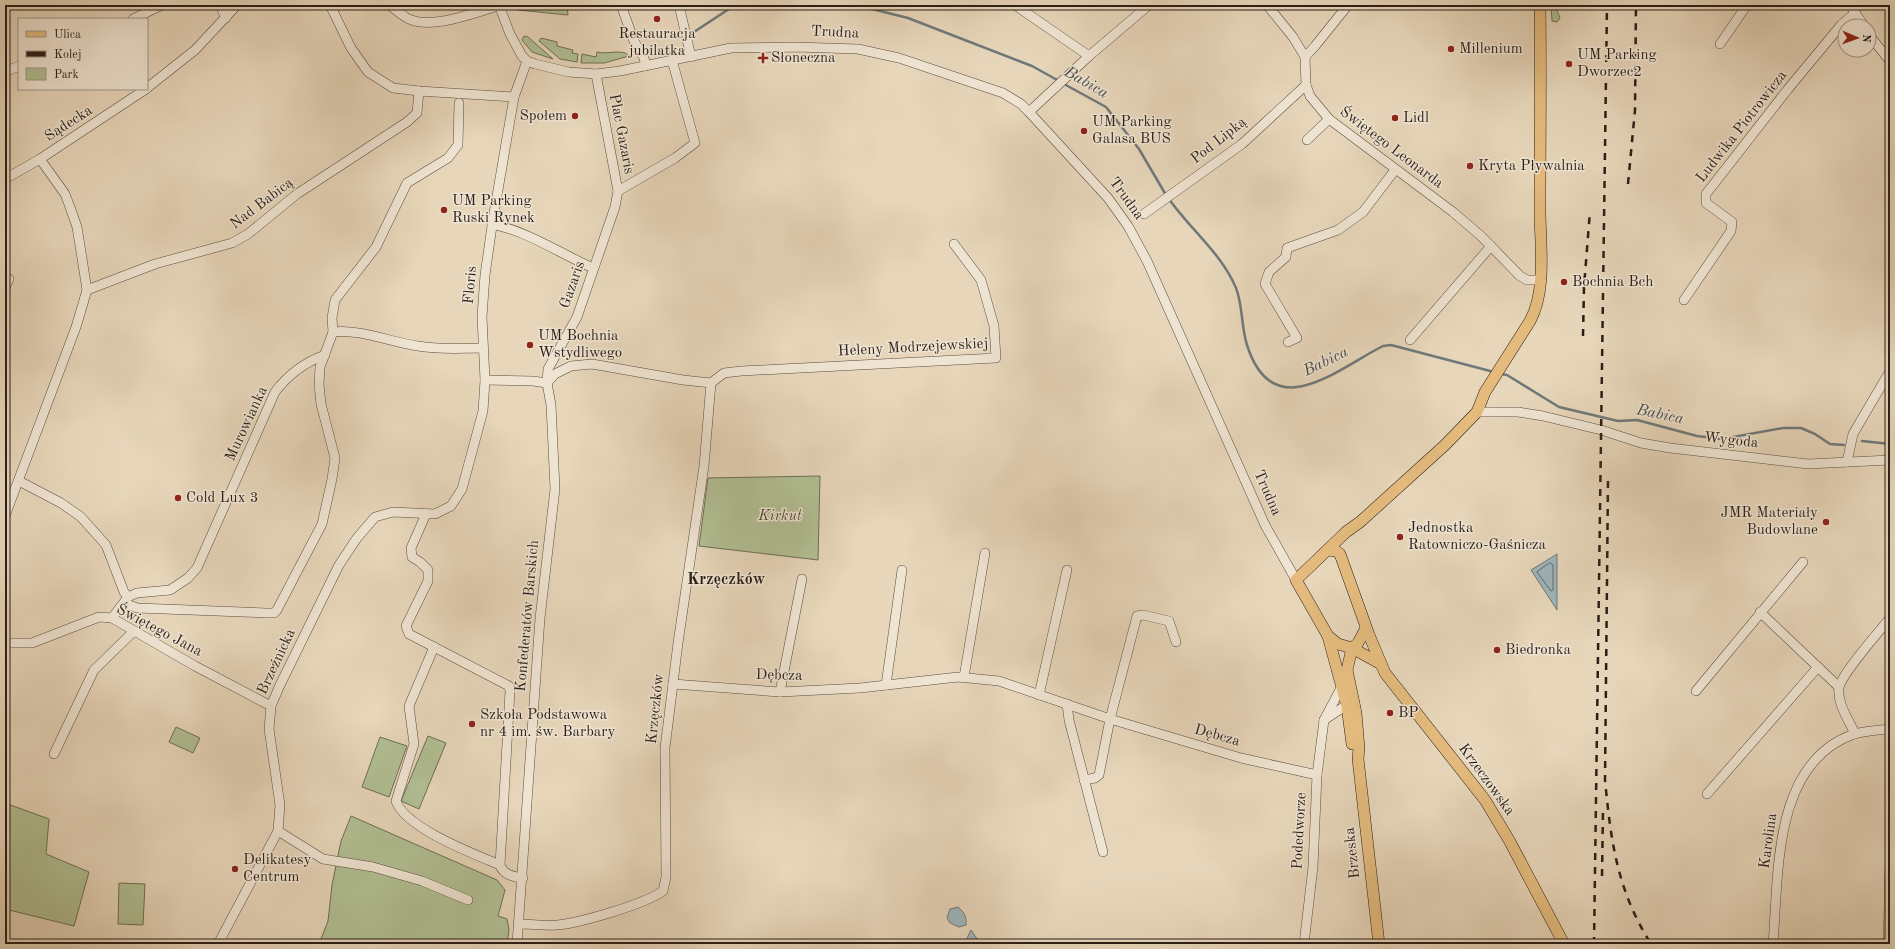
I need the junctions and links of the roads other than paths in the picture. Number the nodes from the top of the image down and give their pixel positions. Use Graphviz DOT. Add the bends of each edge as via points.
graph roads {
  1 [pos="162,5"];
  2 [pos="220,5"];
  3 [pos="237,5"];
  4 [pos="330,5"];
  5 [pos="389,5"];
  6 [pos="499,5"];
  7 [pos="621,5"];
  8 [pos="679,5"];
  9 [pos="1015,5"];
  10 [pos="1149,5"];
  11 [pos="1267,5"];
  12 [pos="1348,5"];
  13 [pos="1540,5"];
  14 [pos="1747,5"];
  15 [pos="1853,9"];
  16 [pos="135,18"];
  17 [pos="226,18"];
  18 [pos="1859,18"];
  19 [pos="1720,44"];
  20 [pos="1877,45"];
  21 [pos="1089,56"];
  22 [pos="691,57"];
  23 [pos="1304,57"];
  24 [pos="672,60"];
  25 [pos="527,61"];
  26 [pos="1890,61"];
  27 [pos="18,66"];
  28 [pos="646,66"];
  29 [pos="5,72"];
  30 [pos="596,74"];
  31 [pos="1306,85"];
  32 [pos="148,86"];
  33 [pos="143,90"];
  34 [pos="419,91"];
  35 [pos="514,97"];
  36 [pos="459,102"];
  37 [pos="1029,112"];
  38 [pos="1329,119"];
  39 [pos="1307,140"];
  40 [pos="40,159"];
  41 [pos="1395,170"];
  42 [pos="5,179"];
  43 [pos="618,191"];
  44 [pos="1144,214"];
  45 [pos="492,224"];
  46 [pos="954,244"];
  47 [pos="1490,246"];
  48 [pos="593,268"];
  49 [pos="9,279"];
  50 [pos="1540,280"];
  51 [pos="5,288"];
  52 [pos="87,290"];
  53 [pos="1684,300"];
  54 [pos="333,332"];
  55 [pos="1410,340"];
  56 [pos="1288,342"];
  57 [pos="483,348"];
  58 [pos="325,355"];
  59 [pos="1890,371"];
  60 [pos="485,380"];
  61 [pos="711,383"];
  62 [pos="546,384"];
  63 [pos="1477,412"];
  64 [pos="1890,460"];
  65 [pos="1847,462"];
  66 [pos="19,481"];
  67 [pos="447,509"];
  68 [pos="426,514"];
  69 [pos="5,516"];
  70 [pos="1360,522"];
  71 [pos="1328,550"];
  72 [pos="985,553"];
  73 [pos="1340,554"];
  74 [pos="1803,562"];
  75 [pos="902,570"];
  76 [pos="1068,570"];
  77 [pos="802,579"];
  78 [pos="1296,580"];
  79 [pos="126,600"];
  80 [pos="1760,612"];
  81 [pos="112,618"];
  82 [pos="1890,618"];
  83 [pos="1366,628"];
  84 [pos="133,632"];
  85 [pos="1328,636"];
  86 [pos="1176,642"];
  87 [pos="5,644"];
  88 [pos="434,647"];
  89 [pos="1352,648"];
  90 [pos="1381,664"];
  91 [pos="1818,667"];
  92 [pos="964,677"];
  93 [pos="673,684"];
  94 [pos="886,685"];
  95 [pos="1342,686"];
  96 [pos="1839,687"];
  97 [pos="780,692"];
  98 [pos="1696,692"];
  99 [pos="1039,694"];
  100 [pos="1350,702"];
  101 [pos="1067,704"];
  102 [pos="271,706"];
  103 [pos="1110,719"];
  104 [pos="1324,720"];
  105 [pos="1890,729"];
  106 [pos="1855,734"];
  107 [pos="54,754"];
  108 [pos="1317,775"];
  109 [pos="1084,780"];
  110 [pos="1707,794"];
  111 [pos="278,831"];
  112 [pos="1103,852"];
  113 [pos="500,864"];
  114 [pos="1890,865"];
  115 [pos="523,878"];
  116 [pos="468,900"];
  117 [pos="520,924"];
  118 [pos="1889,941"];
  119 [pos="218,944"];
  120 [pos="517,944"];
  121 [pos="1304,944"];
  122 [pos="1379,944"];
  123 [pos="1564,944"];
  124 [pos="1773,944"];
  1 -- 16 [label="street"];
  2 -- 17 [label="street"];
  3 -- 17 [label="street, Sądecka"];
  4 -- 34 [label="street" via="351,48 368,72 393,88"];
  5 -- 6 [label="street" via="408,19 418,22 443,21"];
  6 -- 25 [label="street" via="516,47"];
  7 -- 28 [label="street"];
  8 -- 22 [label="street"];
  9 -- 21 [label="street"];
  10 -- 21 [label="street"];
  11 -- 23 [label="street, Świętego Leonarda" via="1293,36"];
  12 -- 23 [label="street"];
  13 -- 50 [label="main road"];
  14 -- 19 [label="street"];
  15 -- 18 [label="street"];
  15 -- 53 [label="street, Ludwika Piotrowicza" via="1706,194 1706,203 1732,222 1731,231"];
  17 -- 32 [label="street, Sądecka" via="195,50"];
  20 -- 26 [label="street"];
  21 -- 37 [label="street"];
  22 -- 24 [label="street, Trudna"];
  22 -- 37 [label="street, Trudna" via="731,48 749,47 858,48 880,52 978,84 1012,98"];
  23 -- 31 [label="street, Świętego Leonarda"];
  24 -- 28 [label="street, Trudna"];
  24 -- 43 [label="street, Plac Gazaris" via="695,143"];
  25 -- 30 [label="street, Trudna" via="569,72"];
  25 -- 35 [label="street, Floris"];
  27 -- 29 [label="street"];
  28 -- 30 [label="street, Trudna"];
  30 -- 43 [label="street, Plac Gazaris"];
  31 -- 38 [label="street, Świętego Leonarda" via="1315,104"];
  31 -- 44 [label="street, Pod Lipką" via="1242,144"];
  33 -- 40 [label="street, Sądecka"];
  34 -- 35 [label="street"];
  34 -- 52 [label="street, Nad Babicą" via="417,113 407,122 297,194 248,234 232,243 155,264"];
  35 -- 45 [label="street, Floris"];
  36 -- 54 [label="street" via="458,144 448,158 407,183 376,247 335,300"];
  37 -- 78 [label="street, Trudna" via="1103,192 1128,226 1147,262 1265,525"];
  38 -- 39 [label="street"];
  38 -- 41 [label="street, Świętego Leonarda"];
  40 -- 42 [label="street, Sądecka"];
  40 -- 52 [label="street" via="65,194 70,207 77,227"];
  41 -- 47 [label="street, Świętego Leonarda" via="1453,212"];
  41 -- 56 [label="street" via="1363,212 1338,230 1287,248 1286,257 1269,272 1265,284 1296,338"];
  43 -- 48 [label="street, Gazaris" via="615,207"];
  45 -- 48 [label="street" via="510,228 533,238"];
  45 -- 57 [label="street, Floris" via="485,275"];
  46 -- 61 [label="street, Heleny Modrzejewskiej" via="981,280 994,326 996,358 741,371 724,374"];
  47 -- 50 [label="street, Świętego Leonarda" via="1520,276 1527,280"];
  47 -- 55 [label="street"];
  48 -- 62 [label="street, Gazaris" via="577,317 548,369"];
  49 -- 51 [label="street"];
  50 -- 63 [label="main road" via="1534,315 1485,392"];
  52 -- 66 [label="street" via="76,327"];
  54 -- 57 [label="street" via="354,332 417,346"];
  54 -- 58 [label="street"];
  57 -- 60 [label="street, Floris"];
  58 -- 79 [label="street, Murowianka" via="316,358 284,380 276,392 197,568 188,578 170,590 137,594"];
  58 -- 79 [label="street" via="320,367 319,384 321,404 334,458 332,479 322,524 277,610 274,613 266,613 137,608"];
  59 -- 65 [label="street" via="1852,434"];
  60 -- 62 [label="street" via="533,381"];
  60 -- 67 [label="street, Floris" via="481,422 468,470 458,497"];
  61 -- 62 [label="street" via="592,364 571,366 555,374"];
  61 -- 93 [label="street, Krzęczków" via="704,466"];
  62 -- 115 [label="street, Konfederatów Barskich" via="551,405 555,489 540,618"];
  63 -- 65 [label="street, Wygoda" via="1518,412 1543,416 1658,446 1808,464"];
  63 -- 70 [label="main road" via="1445,445"];
  64 -- 65 [label="street, Wygoda"];
  66 -- 69 [label="street"];
  66 -- 79 [label="street" via="61,503 81,517 106,545"];
  67 -- 68 [label="street, Brzeźnicka" via="435,514"];
  68 -- 88 [label="street" via="411,548 412,557 428,570 428,581 406,626 409,634"];
  68 -- 102 [label="street, Brzeźnicka" via="383,513 369,523 339,565"];
  70 -- 71 [label="main road"];
  70 -- 73 [label="main road" via="1343,543"];
  71 -- 73 [label="main road"];
  71 -- 78 [label="main road"];
  72 -- 92 [label="street"];
  73 -- 83 [label="main road, Krzeczowska"];
  74 -- 80 [label="street"];
  75 -- 94 [label="street"];
  76 -- 99 [label="street"];
  77 -- 97 [label="street"];
  78 -- 85 [label="main road, Trudna"];
  79 -- 81 [label="street"];
  80 -- 91 [label="street"];
  80 -- 98 [label="street"];
  81 -- 84 [label="street, Świętego Jana"];
  81 -- 87 [label="street, Świętego Jana" via="99,617 32,643"];
  82 -- 96 [label="street" via="1846,674"];
  83 -- 89 [label="main road" via="1358,643"];
  83 -- 90 [label="main road, Krzeczowska"];
  84 -- 102 [label="street, Świętego Jana"];
  84 -- 107 [label="street" via="94,670"];
  85 -- 89 [label="main road, Krzeczowska" via="1338,644"];
  85 -- 95 [label="main road, Brzeska"];
  86 -- 103 [label="street" via="1169,621 1143,614 1137,616"];
  88 -- 113 [label="street" via="508,686 510,691"];
  88 -- 113 [label="street" via="409,706 414,744 396,801 398,808 424,831"];
  89 -- 90 [label="main road, Krzeczowska"];
  89 -- 100 [label="main road, Brzeska" via="1347,670"];
  90 -- 123 [label="main road, Krzeczowska" via="1385,673 1486,800"];
  91 -- 96 [label="street"];
  91 -- 110 [label="street"];
  92 -- 94 [label="street, Dębcza"];
  92 -- 99 [label="street, Dębcza" via="999,681"];
  93 -- 97 [label="street, Dębcza"];
  93 -- 117 [label="street, Krzęczków" via="665,748 666,877 662,891 654,897 599,916 558,925"];
  94 -- 97 [label="street, Dębcza"];
  95 -- 100 [label="main road, Brzeska"];
  95 -- 104 [label="street, Podedworze"];
  96 -- 106 [label="street" via="1842,705"];
  99 -- 101 [label="street, Dębcza"];
  100 -- 104 [label="street"];
  100 -- 122 [label="main road, Brzeska" via="1359,748 1358,759"];
  101 -- 103 [label="street, Dębcza"];
  101 -- 109 [label="street"];
  102 -- 111 [label="street, Brzeźnicka" via="269,730 280,805"];
  103 -- 108 [label="street, Dębcza" via="1241,758"];
  103 -- 109 [label="street" via="1099,774 1095,778"];
  104 -- 108 [label="street, Podedworze"];
  105 -- 106 [label="street, Karolina"];
  106 -- 124 [label="street, Karolina" via="1818,756 1789,803 1782,831"];
  108 -- 121 [label="street, Podedworze" via="1312,867"];
  109 -- 112 [label="street"];
  111 -- 116 [label="street" via="323,859 373,867 422,881"];
  111 -- 119 [label="street, Brzeźnicka"];
  113 -- 115 [label="street" via="509,875"];
  114 -- 118 [label="street"];
  115 -- 117 [label="street, Konfederatów Barskich"];
  117 -- 120 [label="street, Konfederatów Barskich"];
}
